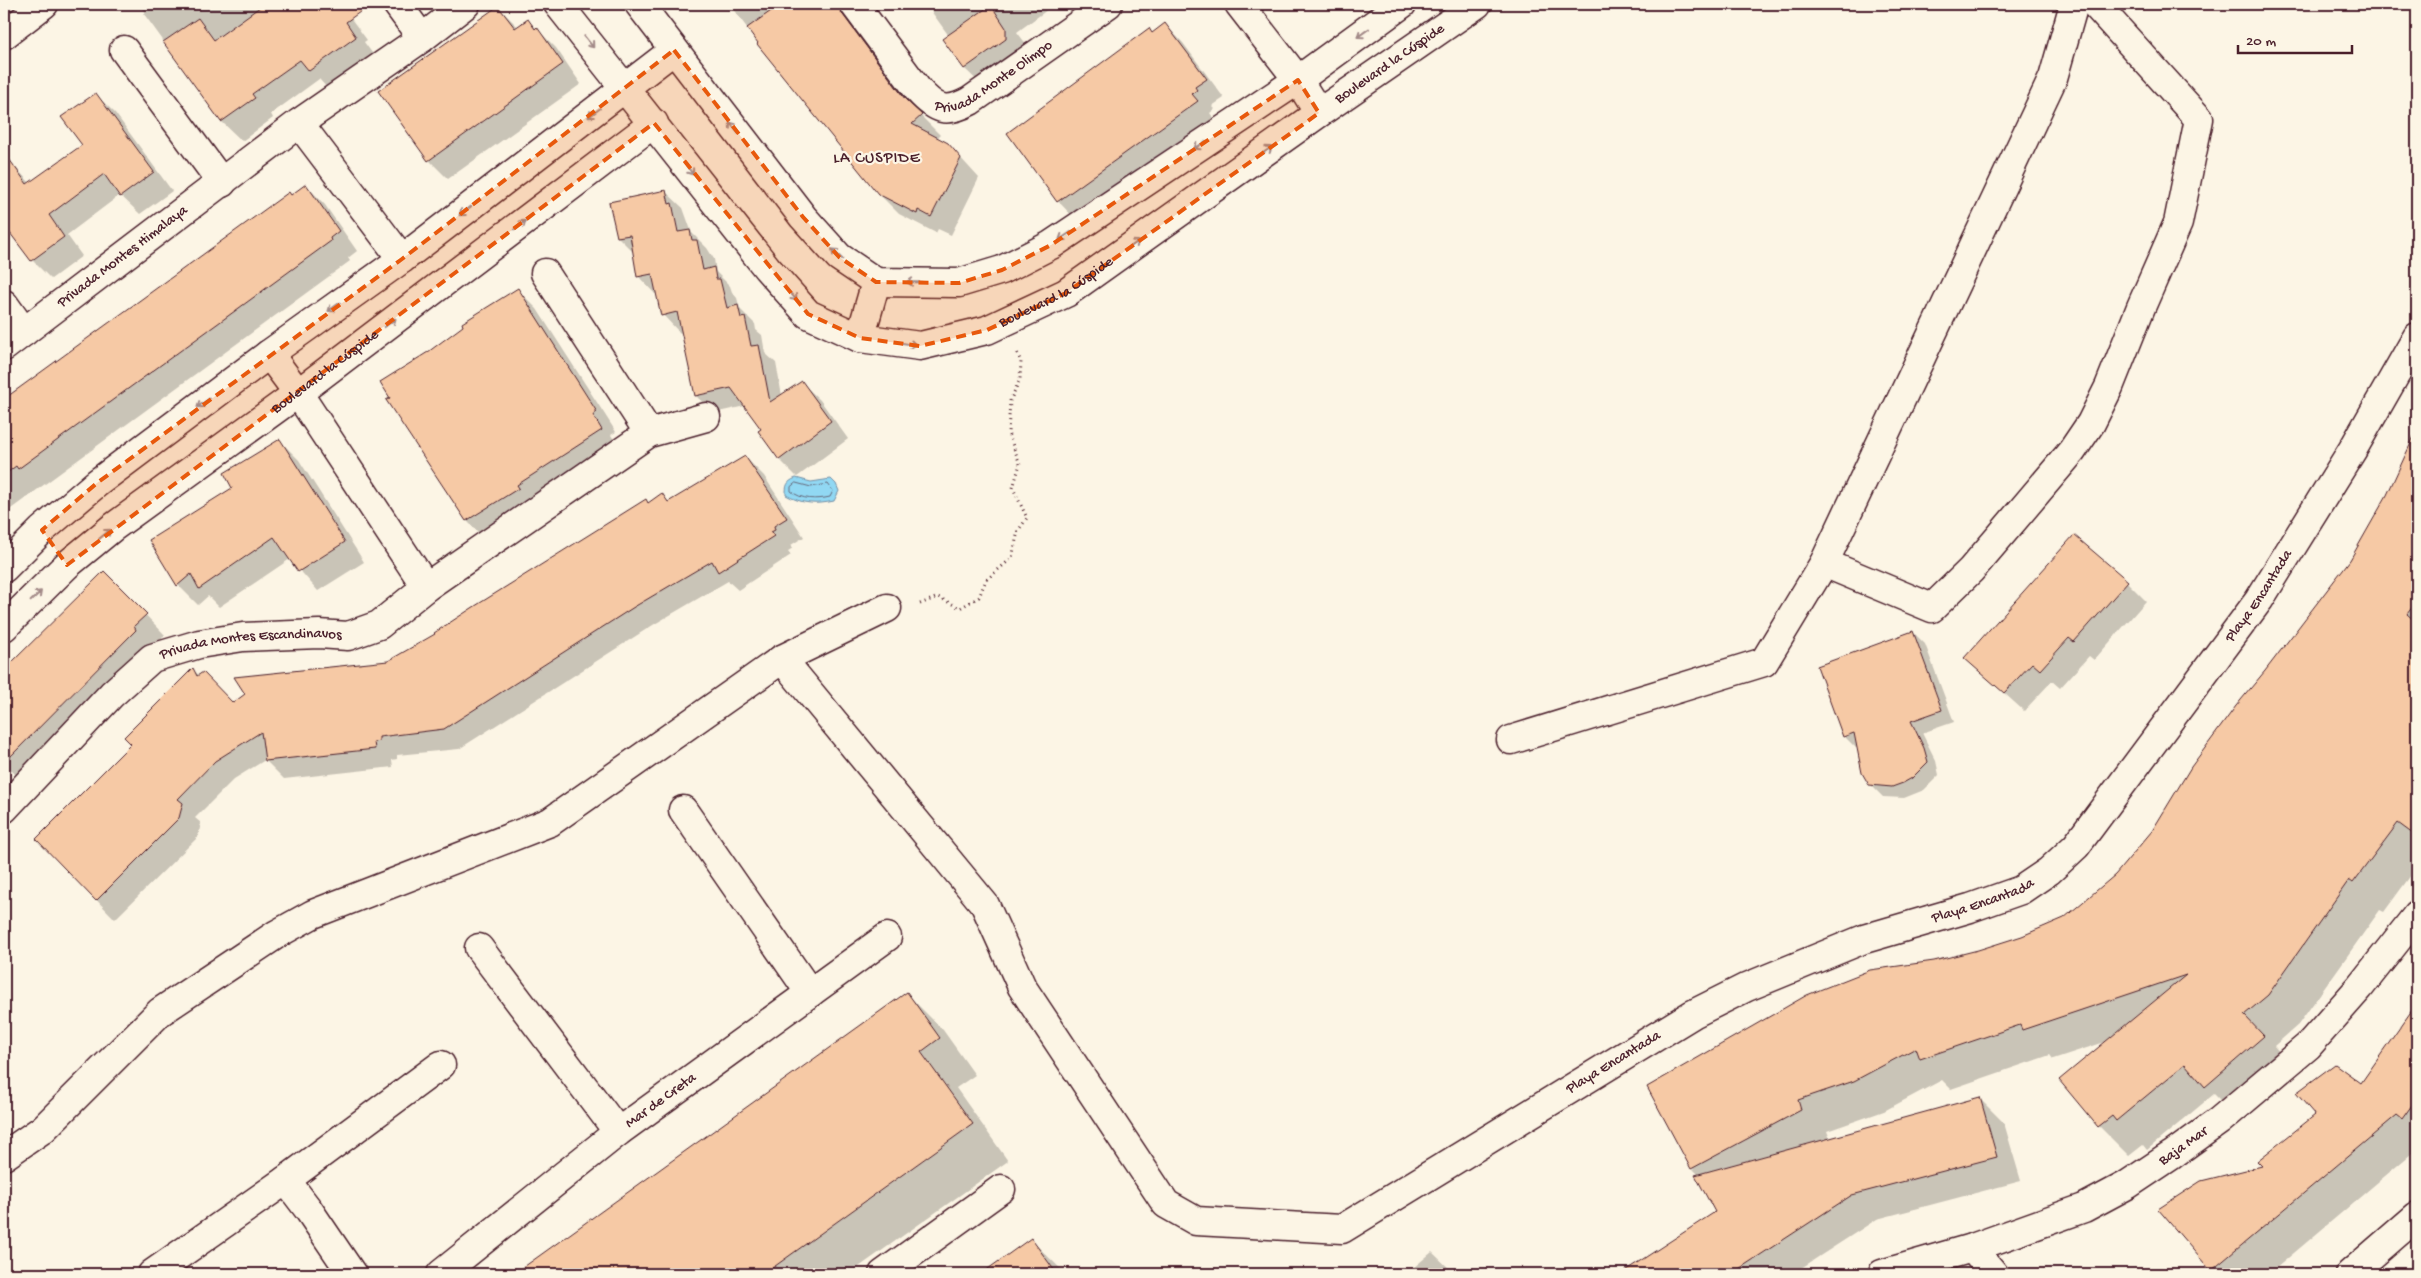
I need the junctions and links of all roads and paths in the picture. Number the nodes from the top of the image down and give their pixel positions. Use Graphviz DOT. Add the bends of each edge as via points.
graph roads {
  1 [pos="44,4"];
  2 [pos="397,4"];
  3 [pos="466,4"];
  4 [pos="558,4"];
  5 [pos="639,4"];
  6 [pos="854,4"];
  7 [pos="1108,4"];
  8 [pos="1239,4"];
  9 [pos="1402,4"];
  10 [pos="1477,4"];
  11 [pos="2074,4"];
  12 [pos="2096,4"];
  13 [pos="4,35"];
  14 [pos="422,38"];
  15 [pos="124,50"];
  16 [pos="674,50"];
  17 [pos="1298,80"];
  18 [pos="627,88"];
  19 [pos="1319,113"];
  20 [pos="299,123"];
  21 [pos="654,123"];
  22 [pos="222,183"];
  23 [pos="402,259"];
  24 [pos="546,273"];
  25 [pos="876,282"];
  26 [pos="4,304"];
  27 [pos="2417,337"];
  28 [pos="860,338"];
  29 [pos="14,339"];
  30 [pos="1014,344"];
  31 [pos="269,354"];
  32 [pos="298,393"];
  33 [pos="706,417"];
  34 [pos="649,434"];
  35 [pos="42,530"];
  36 [pos="1824,563"];
  37 [pos="67,565"];
  38 [pos="4,568"];
  39 [pos="426,587"];
  40 [pos="887,608"];
  41 [pos="4,627"];
  42 [pos="782,659"];
  43 [pos="1511,740"];
  44 [pos="4,809"];
  45 [pos="683,810"];
  46 [pos="2417,915"];
  47 [pos="887,937"];
  48 [pos="479,948"];
  49 [pos="810,993"];
  50 [pos="441,1065"];
  51 [pos="618,1132"];
  52 [pos="4,1156"];
  53 [pos="286,1180"];
  54 [pos="1001,1189"];
  55 [pos="2417,1216"];
  56 [pos="1972,1248"];
  57 [pos="152,1274"];
  58 [pos="352,1274"];
  59 [pos="441,1274"];
  60 [pos="883,1274"];
  61 [pos="1882,1274"];
  62 [pos="1994,1274"];
  63 [pos="2350,1274"];
  1 -- 13 [label="street"];
  2 -- 14 [label="street"];
  3 -- 14 [label="street, Privada Montes Himalaya"];
  4 -- 18 [label="street, Boulevard la Cúspide, one-way"];
  5 -- 16 [label="street"];
  6 -- 7 [label="street, Privada Monte Olimpo" via="918,90 928,102 940,108 956,108 970,100"];
  8 -- 17 [label="street"];
  9 -- 17 [label="street, one-way"];
  10 -- 19 [label="street, Boulevard la Cúspide"];
  11 -- 36 [label="street" via="2053,78"];
  12 -- 36 [label="street" via="2199,119 2178,223 2109,387 2072,451 1971,570 1932,608"];
  14 -- 20 [label="street, Privada Montes Himalaya"];
  15 -- 22 [label="street"];
  16 -- 18 [label="street"];
  25 -- 16 [label="street, one-way" via="839,257 809,224"];
  17 -- 19 [label="street"];
  17 -- 25 [label="street, one-way" via="1051,245 1002,270 960,283"];
  18 -- 21 [label="street, Boulevard la Cúspide"];
  18 -- 23 [label="street, one-way"];
  28 -- 19 [label="street, Boulevard la Cúspide, one-way" via="920,346 987,330 1066,293"];
  20 -- 22 [label="street, Privada Montes Himalaya"];
  20 -- 23 [label="street"];
  21 -- 28 [label="street, Boulevard la Cúspide, one-way" via="767,268 808,314"];
  32 -- 21 [label="street, Boulevard la Cúspide, one-way"];
  22 -- 29 [label="street, Privada Montes Himalaya"];
  23 -- 31 [label="street, one-way"];
  24 -- 34 [label="street"];
  25 -- 28 [label="street"];
  26 -- 29 [label="street, Privada Montes Himalaya"];
  27 -- 42 [label="street, Playa Encantada" via="2353,449 2259,600 2076,846 2049,871 2021,890 1864,939 1804,962 1708,1006 1342,1230 1196,1221 1166,1204 1022,987 985,905"];
  30 -- 40 [label="path" via="1021,362 1020,379 1010,401 1008,433 1020,464 1014,488 1027,518 1018,530 1012,558 986,580 979,597 960,608 938,597 911,608"];
  31 -- 32 [label="street"];
  31 -- 35 [label="street, one-way" via="98,483"];
  37 -- 32 [label="street, Boulevard la Cúspide, one-way" via="112,528"];
  32 -- 39 [label="street"];
  33 -- 34 [label="street, Privada Montes Escandinavos"];
  34 -- 39 [label="street, Privada Montes Escandinavos"];
  35 -- 37 [label="street"];
  35 -- 38 [label="street"];
  36 -- 43 [label="street" via="1764,662"];
  41 -- 37 [label="street, Boulevard la Cúspide, one-way"];
  39 -- 44 [label="street, Privada Montes Escandinavos" via="379,625 348,636 243,637 199,644 152,658 112,694"];
  40 -- 42 [label="street"];
  42 -- 52 [label="street" via="550,822 313,914 277,934 160,1012 43,1129"];
  45 -- 49 [label="street"];
  46 -- 56 [label="street, Baja Mar" via="2308,1046 2219,1121 2127,1185 2084,1208"];
  47 -- 49 [label="street, Mar de Creta"];
  48 -- 51 [label="street"];
  49 -- 51 [label="street, Mar de Creta"];
  50 -- 53 [label="street"];
  51 -- 59 [label="street, Mar de Creta"];
  53 -- 57 [label="street"];
  53 -- 58 [label="street"];
  54 -- 60 [label="street"];
  55 -- 63 [label="street"];
  56 -- 61 [label="street, Baja Mar"];
  56 -- 62 [label="street"];
}
